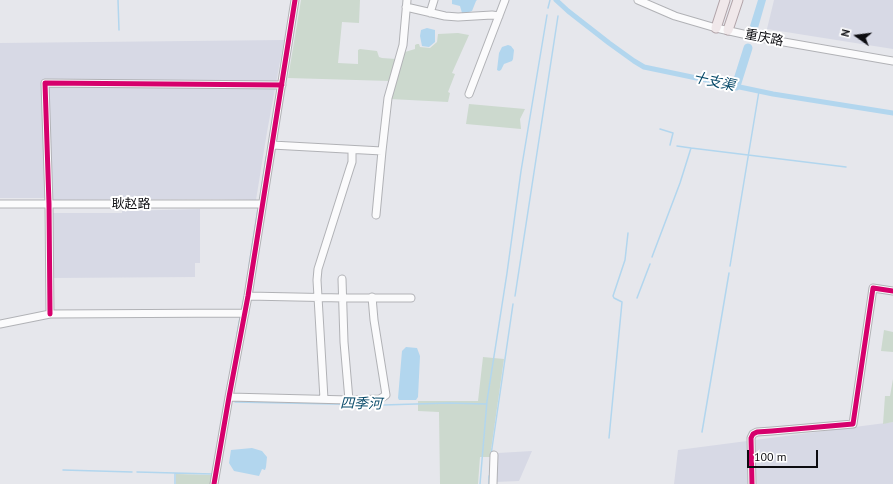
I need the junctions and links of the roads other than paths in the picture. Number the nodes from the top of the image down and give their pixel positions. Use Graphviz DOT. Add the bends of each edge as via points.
graph roads {
  1 [pos="295,0"];
  2 [pos="434,0"];
  3 [pos="505,0"];
  4 [pos="638,0"];
  5 [pos="726,0"];
  6 [pos="738,0"];
  7 [pos="406,4"];
  8 [pos="430,13"];
  9 [pos="499,16"];
  10 [pos="716,28"];
  11 [pos="728,30"];
  12 [pos="893,60"];
  13 [pos="282,85"];
  14 [pos="469,94"];
  15 [pos="272,145"];
  16 [pos="352,150"];
  17 [pos="382,151"];
  18 [pos="0,204"];
  19 [pos="49,204"];
  20 [pos="262,204"];
  21 [pos="376,215"];
  22 [pos="342,279"];
  23 [pos="893,291"];
  24 [pos="248,296"];
  25 [pos="372,297"];
  26 [pos="318,298"];
  27 [pos="343,298"];
  28 [pos="411,298"];
  29 [pos="50,314"];
  30 [pos="245,314"];
  31 [pos="0,324"];
  32 [pos="229,397"];
  33 [pos="324,399"];
  34 [pos="349,400"];
  35 [pos="494,455"];
  36 [pos="214,484"];
  37 [pos="493,484"];
  38 [pos="752,484"];
  1 -- 13 [label="street"];
  2 -- 8 [label="street"];
  3 -- 9 [label="street"];
  4 -- 10 [label="street, 重庆路" via="675,16"];
  5 -- 10 [label="main road"];
  6 -- 11 [label="main road"];
  7 -- 8 [label="street"];
  7 -- 17 [label="street" via="403,45 388,98"];
  8 -- 9 [label="street" via="450,17"];
  9 -- 14 [label="street"];
  10 -- 11 [label="street, 重庆路"];
  11 -- 12 [label="street, 重庆路"];
  13 -- 15 [label="street"];
  13 -- 19 [label="street" via="45,82"];
  15 -- 16 [label="street"];
  15 -- 20 [label="street"];
  16 -- 17 [label="street"];
  16 -- 26 [label="street" via="352,162 320,260"];
  17 -- 21 [label="street"];
  18 -- 19 [label="street, 耿赵路"];
  19 -- 20 [label="street, 耿赵路"];
  19 -- 29 [label="street"];
  20 -- 24 [label="street"];
  22 -- 27 [label="street"];
  23 -- 38 [label="street" via="873,288 852,424 772,430 753,434"];
  24 -- 26 [label="street"];
  24 -- 30 [label="street"];
  25 -- 27 [label="street"];
  25 -- 28 [label="street"];
  25 -- 34 [label="street" via="386,395 380,399"];
  26 -- 27 [label="street"];
  26 -- 33 [label="street"];
  27 -- 34 [label="street"];
  29 -- 30 [label="street"];
  29 -- 31 [label="street"];
  30 -- 32 [label="street"];
  32 -- 33 [label="street"];
  32 -- 36 [label="street"];
  33 -- 34 [label="street"];
  35 -- 37 [label="street"];
}
